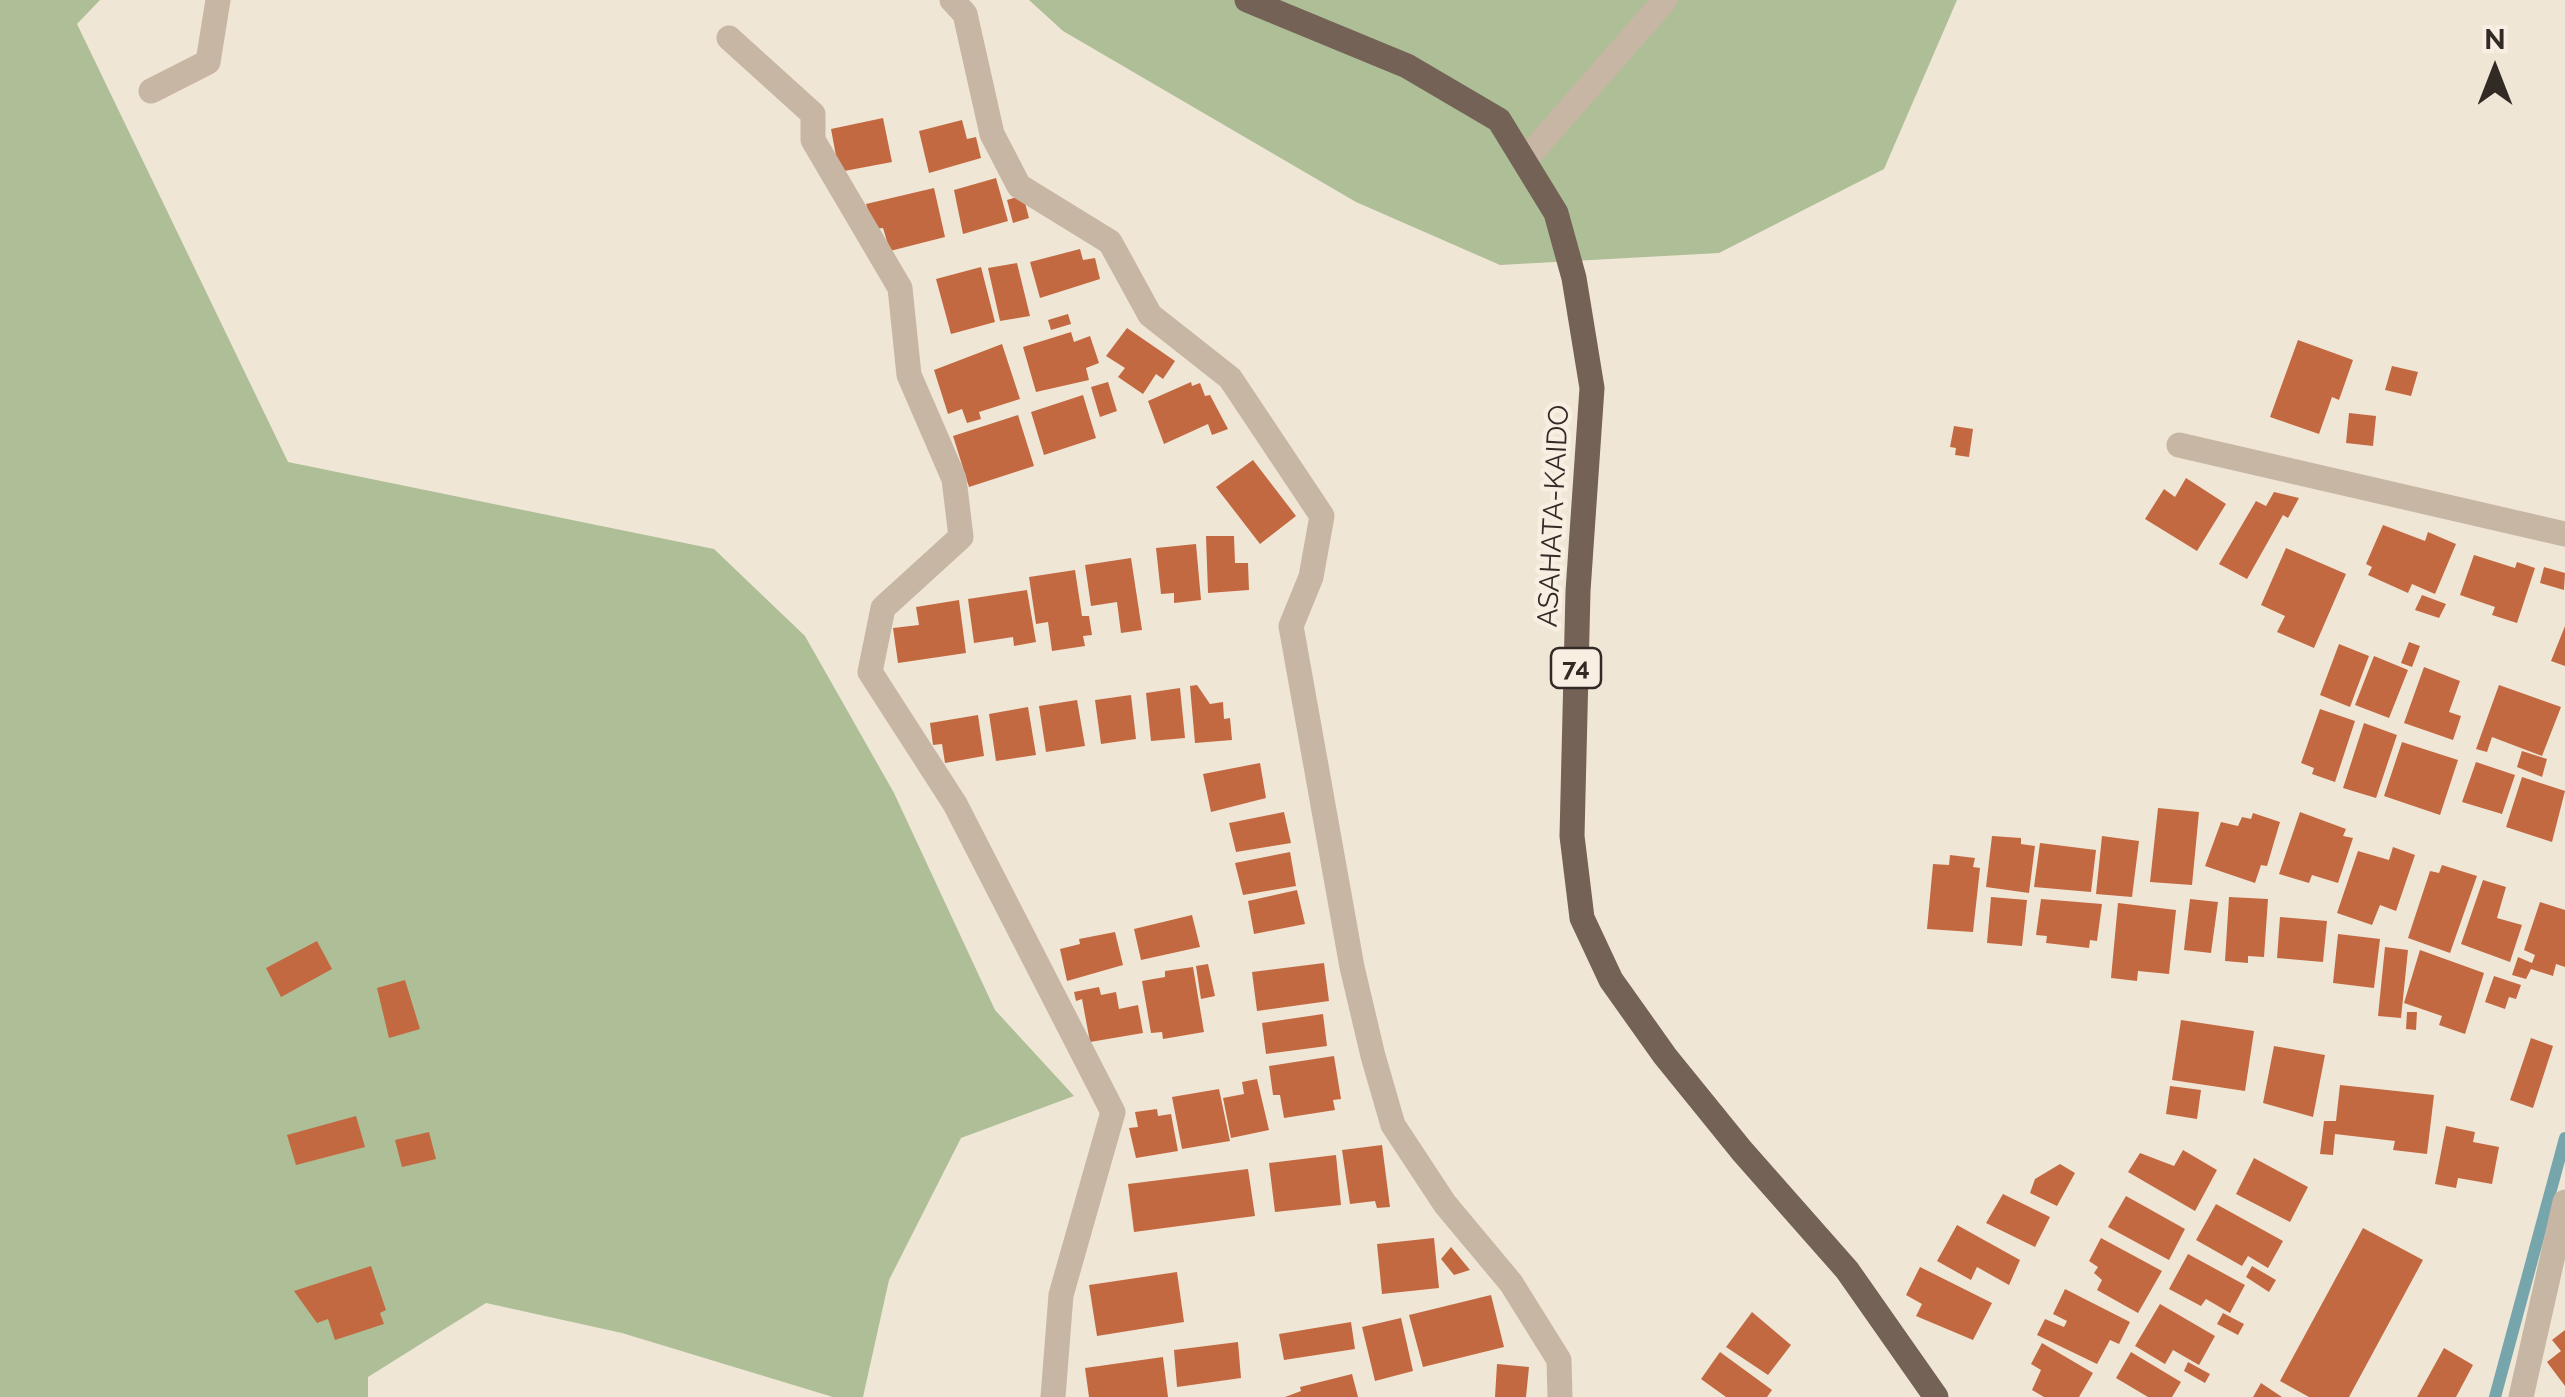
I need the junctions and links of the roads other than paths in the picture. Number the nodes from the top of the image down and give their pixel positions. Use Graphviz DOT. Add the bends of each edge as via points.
graph roads {
  1 [pos="218,0"];
  2 [pos="952,0"];
  3 [pos="1247,0"];
  4 [pos="1665,0"];
  5 [pos="729,38"];
  6 [pos="151,91"];
  7 [pos="1526,159"];
  8 [pos="2179,445"];
  9 [pos="2565,534"];
  10 [pos="2565,1202"];
  11 [pos="1053,1397"];
  12 [pos="1560,1397"];
  13 [pos="1936,1397"];
  14 [pos="2521,1397"];
  1 -- 6 [label="street" via="208,62"];
  2 -- 12 [label="street" via="965,14 992,134 1020,186 1110,242 1150,315 1230,378 1322,516 1311,577 1291,626 1372,1056 1393,1125 1444,1204 1512,1283 1559,1360"];
  3 -- 7 [label="main road, ASAHATA-KAIDO / 74" via="1407,66 1499,120"];
  4 -- 7 [label="street"];
  5 -- 11 [label="street" via="813,114 813,140 900,288 910,375 954,479 961,537 883,608 870,672 955,804 1113,1112 1062,1295"];
  7 -- 13 [label="main road, ASAHATA-KAIDO / 74" via="1556,213 1592,388 1578,591 1573,818 1582,918 1611,980 1665,1056 1847,1270"];
  8 -- 9 [label="street"];
  10 -- 14 [label="street"];
}
